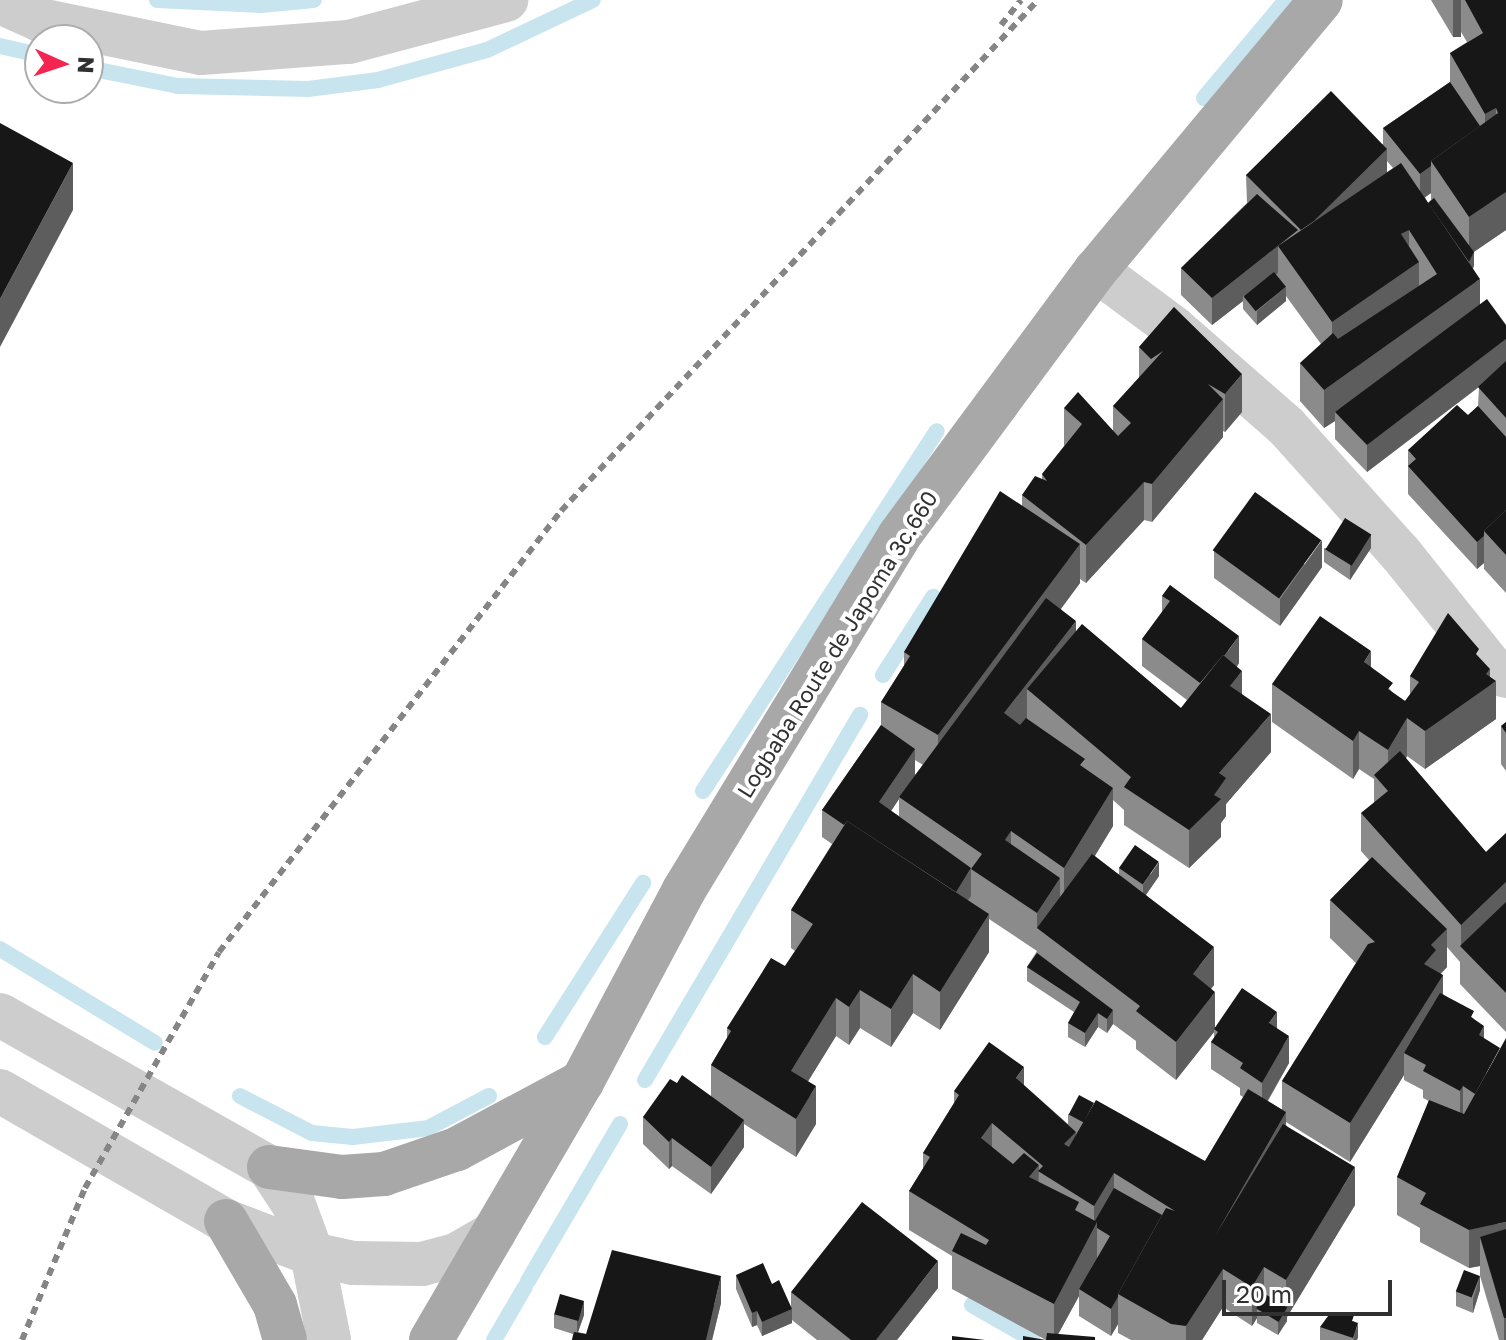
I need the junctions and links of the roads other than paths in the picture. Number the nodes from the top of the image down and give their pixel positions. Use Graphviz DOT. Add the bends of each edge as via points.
graph roads {
  1 [pos="506,0"];
  2 [pos="1321,0"];
  3 [pos="0,2"];
  4 [pos="1096,270"];
  5 [pos="1506,676"];
  6 [pos="0,1015"];
  7 [pos="582,1082"];
  8 [pos="0,1091"];
  9 [pos="269,1167"];
  10 [pos="226,1221"];
  11 [pos="494,1233"];
  12 [pos="312,1254"];
  13 [pos="285,1340"];
  14 [pos="329,1340"];
  15 [pos="431,1340"];
  1 -- 3 [label="street" via="349,42 201,53 40,20"];
  2 -- 4 [label="main road, Logbaba Route de Japoma 3c.660"];
  4 -- 5 [label="street" via="1174,328 1286,426 1401,554 1494,670"];
  4 -- 7 [label="main road, Logbaba Route de Japoma 3c.660" via="899,536 684,890"];
  6 -- 9 [label="street"];
  7 -- 9 [label="main road" via="457,1149 384,1174 342,1177"];
  7 -- 11 [label="main road, Logbaba Route de Japoma 3c.660"];
  8 -- 10 [label="street"];
  9 -- 12 [label="street" via="294,1205"];
  10 -- 12 [label="street"];
  10 -- 13 [label="main road" via="275,1305"];
  11 -- 12 [label="street" via="456,1255 422,1264 353,1263"];
  11 -- 15 [label="main road, Logbaba Route de Japoma 3c.660"];
  12 -- 14 [label="street"];
}
